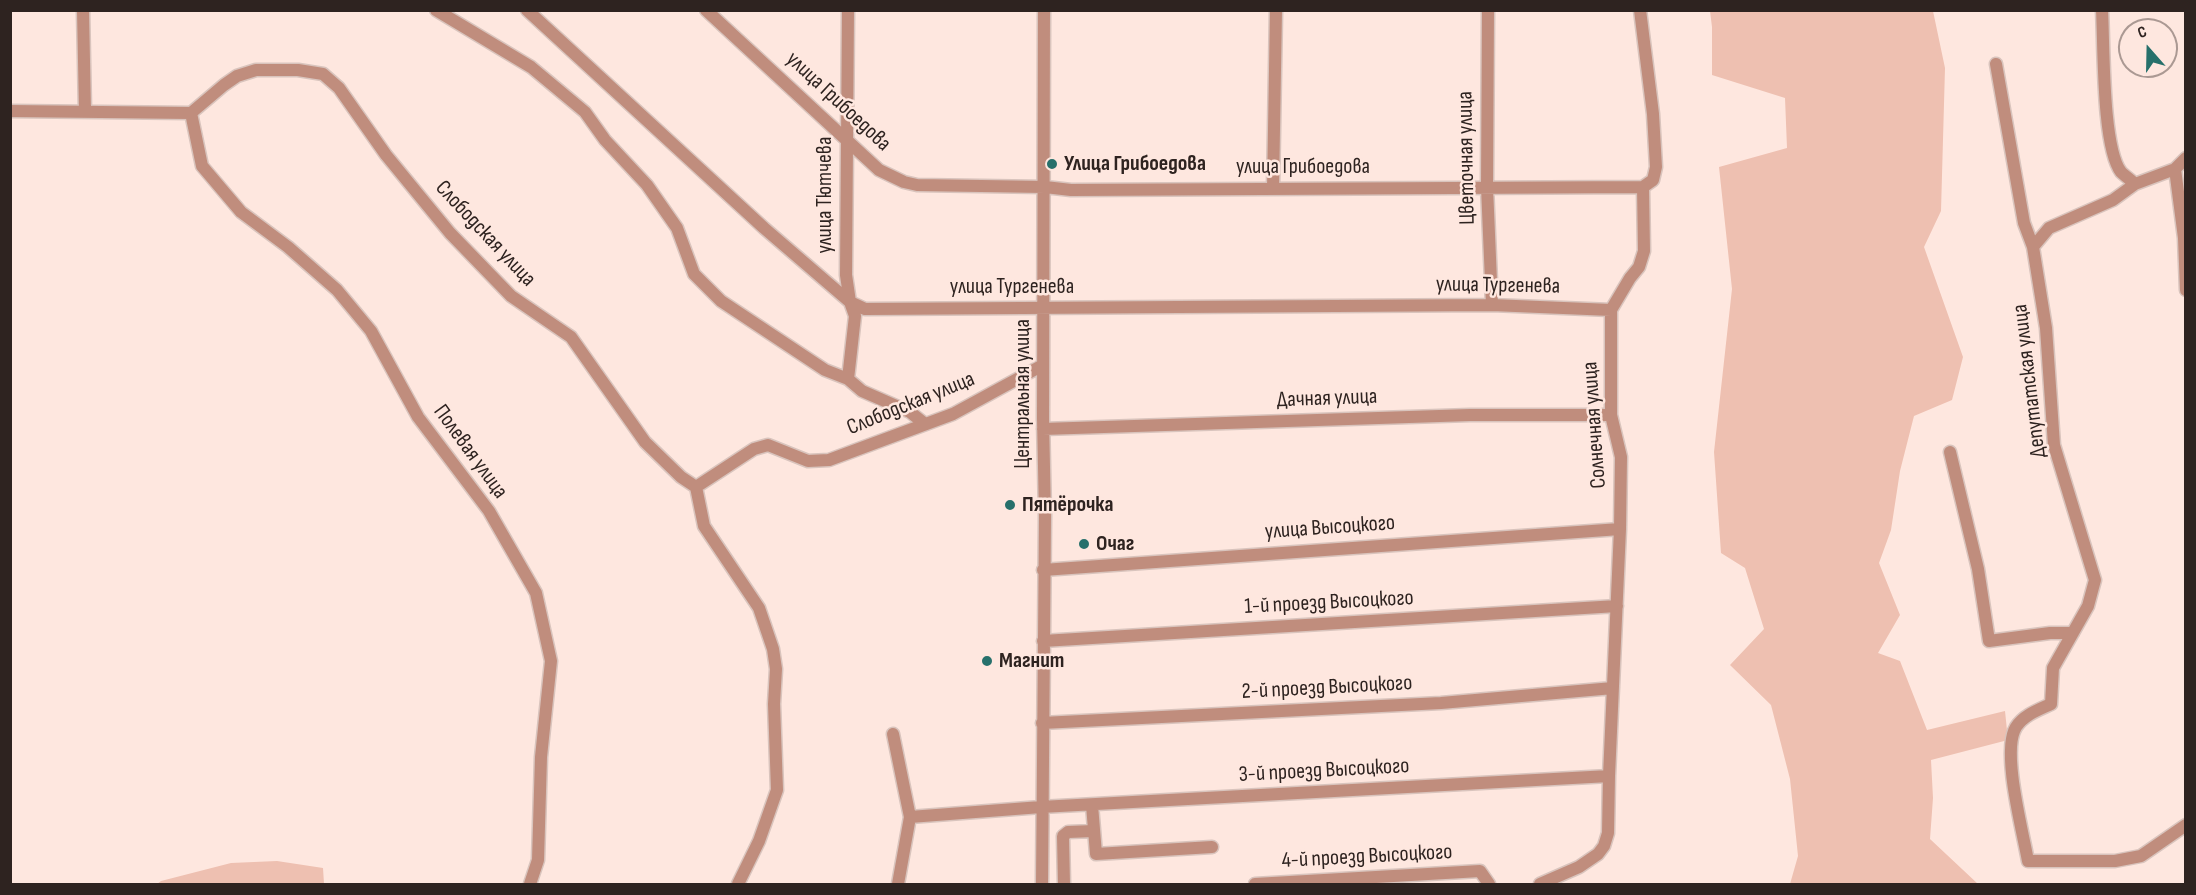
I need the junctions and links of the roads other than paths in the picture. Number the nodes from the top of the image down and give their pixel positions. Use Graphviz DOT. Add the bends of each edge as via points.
graph roads {
  1 [pos="83,10"];
  2 [pos="436,10"];
  3 [pos="527,10"];
  4 [pos="706,10"];
  5 [pos="848,10"];
  6 [pos="1044,10"];
  7 [pos="1276,10"];
  8 [pos="1488,10"];
  9 [pos="1640,10"];
  10 [pos="2102,10"];
  11 [pos="1996,64"];
  12 [pos="10,111"];
  13 [pos="85,112"];
  14 [pos="191,112"];
  15 [pos="847,138"];
  16 [pos="2186,158"];
  17 [pos="2175,169"];
  18 [pos="2135,184"];
  19 [pos="1642,186"];
  20 [pos="1045,187"];
  21 [pos="1487,187"];
  22 [pos="1273,189"];
  23 [pos="2034,247"];
  24 [pos="2186,290"];
  25 [pos="850,303"];
  26 [pos="1492,305"];
  27 [pos="1044,308"];
  28 [pos="1611,310"];
  29 [pos="1043,366"];
  30 [pos="848,379"];
  31 [pos="1611,415"];
  32 [pos="925,424"];
  33 [pos="1043,429"];
  34 [pos="1950,452"];
  35 [pos="696,487"];
  36 [pos="1620,529"];
  37 [pos="1043,570"];
  38 [pos="1617,606"];
  39 [pos="2073,633"];
  40 [pos="1043,641"];
  41 [pos="1613,688"];
  42 [pos="1042,723"];
  43 [pos="893,734"];
  44 [pos="1609,776"];
  45 [pos="1092,805"];
  46 [pos="1041,807"];
  47 [pos="910,817"];
  48 [pos="2186,825"];
  49 [pos="1094,831"];
  50 [pos="1212,847"];
  51 [pos="530,885"];
  52 [pos="738,885"];
  53 [pos="898,885"];
  54 [pos="1042,885"];
  55 [pos="1064,885"];
  56 [pos="1255,885"];
  57 [pos="1490,885"];
  58 [pos="1540,885"];
  1 -- 13 [label="street"];
  2 -- 30 [label="street" via="531,67 585,112 671,219 694,274 721,301 825,370"];
  3 -- 25 [label="street, улица Тургенева"];
  4 -- 15 [label="street, улица Грибоедова"];
  5 -- 15 [label="street, улица Тютчева"];
  6 -- 20 [label="street, Центральная улица"];
  7 -- 22 [label="street"];
  8 -- 21 [label="street, Цветочная улица"];
  9 -- 19 [label="street" via="1656,167 1653,180"];
  10 -- 18 [label="street" via="2106,117 2120,171"];
  11 -- 23 [label="street, Депутатская улица" via="2024,223"];
  12 -- 13 [label="street"];
  13 -- 14 [label="street"];
  14 -- 35 [label="street, Слободская улица" via="237,76 256,70 323,74 339,88 386,155 450,233 511,296 571,337 645,442"];
  14 -- 51 [label="street, Полевая улица" via="202,165 241,212 337,290 371,331 418,417 489,511 536,593 551,661 541,757 538,860"];
  15 -- 20 [label="street, улица Грибоедова" via="879,170 904,182"];
  15 -- 25 [label="street, улица Тютчева" via="846,275"];
  16 -- 17 [label="street"];
  17 -- 18 [label="street"];
  17 -- 24 [label="street"];
  18 -- 23 [label="street" via="2113,200 2049,228"];
  19 -- 21 [label="street, улица Грибоедова"];
  19 -- 28 [label="street" via="1644,251 1639,267"];
  20 -- 22 [label="street, улица Грибоедова"];
  20 -- 27 [label="street, Центральная улица"];
  21 -- 22 [label="street, улица Грибоедова"];
  21 -- 26 [label="street, Цветочная улица"];
  23 -- 39 [label="street, Депутатская улица" via="2046,328 2054,445 2094,580 2088,606"];
  25 -- 27 [label="street, улица Тургенева" via="865,309"];
  25 -- 30 [label="street, улица Тютчева" via="855,316"];
  26 -- 27 [label="street, улица Тургенева"];
  26 -- 28 [label="street, улица Тургенева"];
  27 -- 29 [label="street, Центральная улица"];
  28 -- 31 [label="street, Солнечная улица"];
  29 -- 32 [label="street, Слободская улица" via="953,414"];
  29 -- 33 [label="street, Центральная улица"];
  30 -- 32 [label="street" via="862,391 910,412"];
  31 -- 33 [label="street, Дачная улица" via="1470,415"];
  31 -- 36 [label="street, Солнечная улица" via="1621,457"];
  32 -- 35 [label="street, Слободская улица" via="830,460 808,460 768,445 754,449"];
  33 -- 37 [label="street, Центральная улица"];
  34 -- 39 [label="street" via="1978,569 1989,641"];
  35 -- 52 [label="street" via="704,526 759,608 776,669 777,790"];
  36 -- 37 [label="street, улица Высоцкого"];
  36 -- 38 [label="street, Солнечная улица"];
  37 -- 40 [label="street, Центральная улица"];
  38 -- 40 [label="street, 1-й проезд Высоцкого"];
  38 -- 41 [label="street"];
  39 -- 48 [label="street, Депутатская улица" via="2053,668 2051,704 2027,716 2015,728 2010,747 2028,861 2115,861 2141,856"];
  40 -- 42 [label="street, Центральная улица"];
  41 -- 42 [label="street, 2-й проезд Высоцкого" via="1442,703"];
  41 -- 44 [label="street"];
  42 -- 46 [label="street, Центральная улица"];
  43 -- 47 [label="street"];
  44 -- 45 [label="street, 3-й проезд Высоцкого"];
  44 -- 58 [label="street" via="1608,833 1604,846 1579,867"];
  45 -- 46 [label="street, 3-й проезд Высоцкого"];
  45 -- 49 [label="street"];
  46 -- 47 [label="street, 3-й проезд Высоцкого"];
  46 -- 54 [label="street, Центральная улица"];
  47 -- 53 [label="street"];
  49 -- 50 [label="street" via="1096,854"];
  49 -- 55 [label="street" via="1068,832 1063,836"];
  56 -- 57 [label="street, 4-й проезд Высоцкого" via="1480,871"];
}
